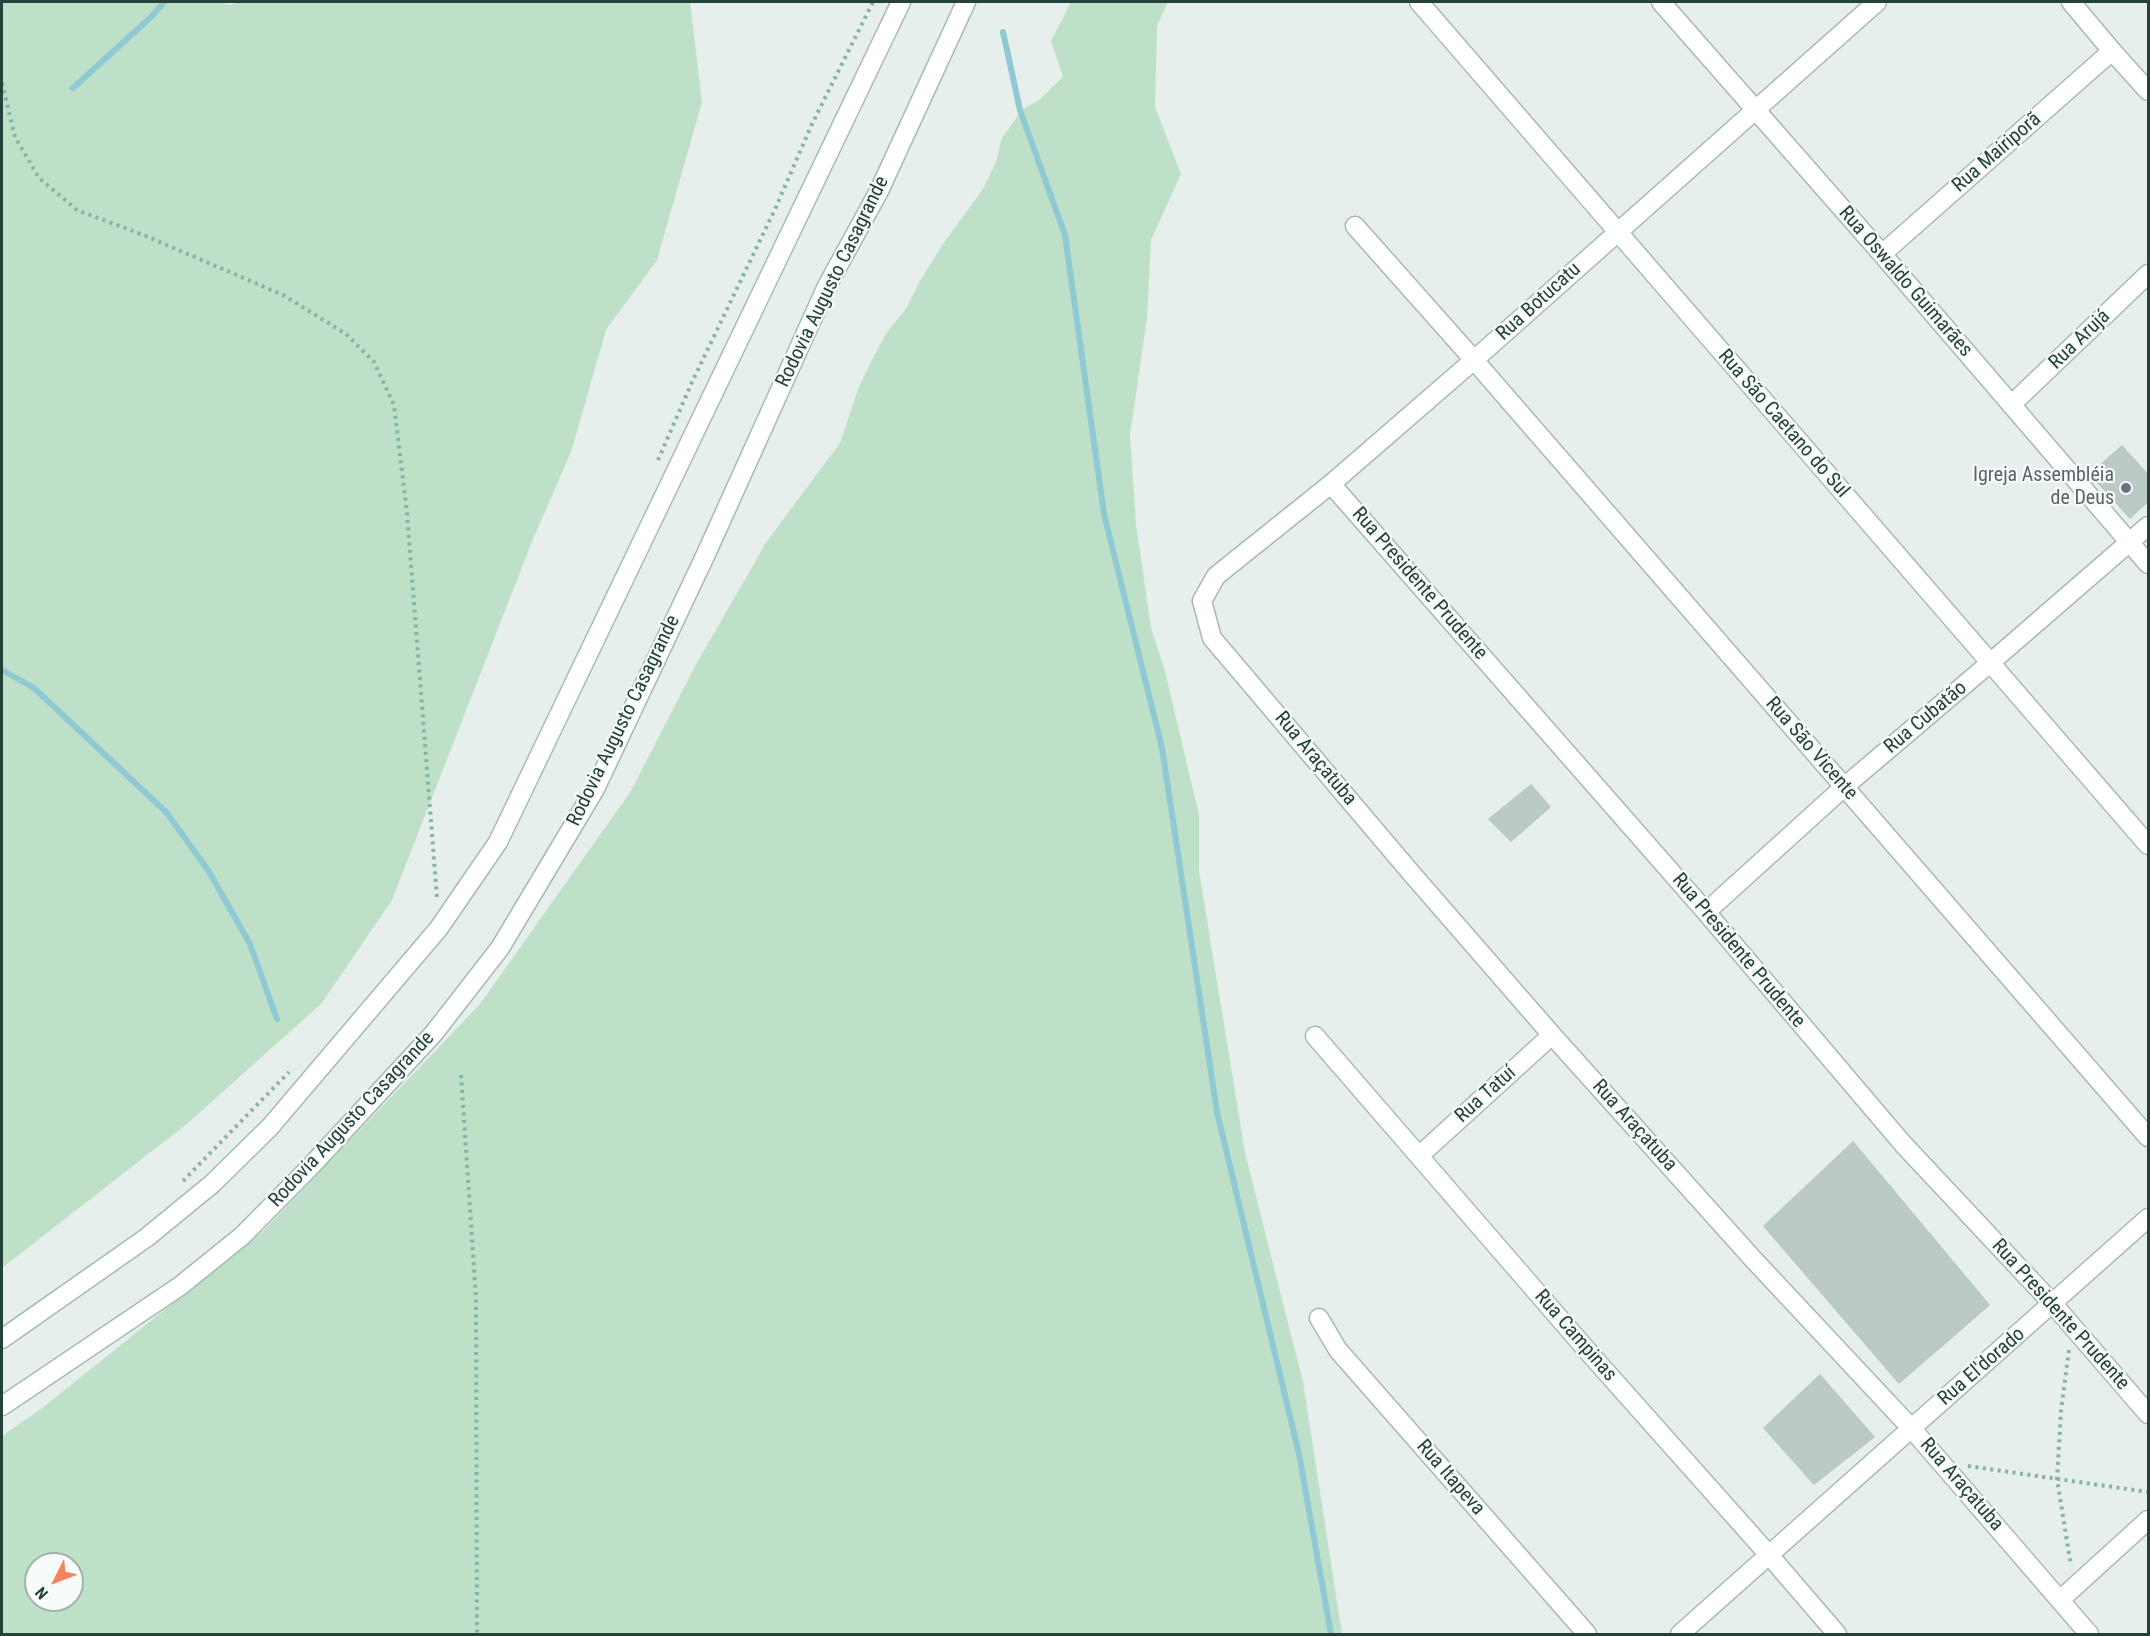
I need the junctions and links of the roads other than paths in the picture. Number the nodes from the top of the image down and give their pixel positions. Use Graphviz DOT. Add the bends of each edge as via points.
graph roads {
  1 [pos="901,2"];
  2 [pos="966,2"];
  3 [pos="1419,2"];
  4 [pos="1661,2"];
  5 [pos="1877,2"];
  6 [pos="2071,2"];
  7 [pos="2112,51"];
  8 [pos="2148,91"];
  9 [pos="1755,109"];
  10 [pos="1355,226"];
  11 [pos="1617,232"];
  12 [pos="1882,254"];
  13 [pos="2148,274"];
  14 [pos="1474,360"];
  15 [pos="2011,405"];
  16 [pos="1331,484"];
  17 [pos="2148,526"];
  18 [pos="2130,542"];
  19 [pos="2148,564"];
  20 [pos="1202,602"];
  21 [pos="1990,663"];
  22 [pos="1844,787"];
  23 [pos="2148,845"];
  24 [pos="1706,912"];
  25 [pos="1552,1035"];
  26 [pos="1315,1036"];
  27 [pos="2148,1137"];
  28 [pos="1420,1155"];
  29 [pos="2148,1218"];
  30 [pos="2054,1304"];
  31 [pos="1319,1318"];
  32 [pos="2,1339"];
  33 [pos="2,1406"];
  34 [pos="2148,1414"];
  35 [pos="1912,1429"];
  36 [pos="2148,1520"];
  37 [pos="1769,1555"];
  38 [pos="2060,1600"];
  39 [pos="1587,1635"];
  40 [pos="1680,1635"];
  41 [pos="1837,1635"];
  42 [pos="2089,1635"];
  1 -- 32 [label="street" via="498,842 439,928 270,1127 212,1184 146,1238"];
  2 -- 33 [label="street, Rodovia Augusto Casagrande" via="879,191 827,286 595,789 500,948 434,1033 242,1236 180,1286"];
  3 -- 11 [label="street, Rua São Caetano do Sul"];
  4 -- 9 [label="street, Rua Oswaldo Guimarães"];
  5 -- 9 [label="street, Rua Botucatu"];
  6 -- 7 [label="street"];
  7 -- 8 [label="street"];
  7 -- 12 [label="street, Rua Mairiporã"];
  9 -- 11 [label="street, Rua Botucatu"];
  9 -- 12 [label="street, Rua Oswaldo Guimarães"];
  10 -- 14 [label="street, Rua São Vicente"];
  11 -- 14 [label="street, Rua Botucatu"];
  11 -- 21 [label="street, Rua São Caetano do Sul"];
  12 -- 15 [label="street, Rua Oswaldo Guimarães"];
  13 -- 15 [label="street, Rua Arujá"];
  14 -- 16 [label="street, Rua Botucatu"];
  14 -- 22 [label="street, Rua São Vicente"];
  15 -- 18 [label="street, Rua Oswaldo Guimarães"];
  16 -- 20 [label="street, Rua Botucatu" via="1216,576"];
  16 -- 24 [label="street, Rua Presidente Prudente"];
  17 -- 18 [label="street, Rua Cubatão"];
  18 -- 19 [label="street, Rua Oswaldo Guimarães"];
  18 -- 21 [label="street, Rua Cubatão"];
  20 -- 25 [label="street, Rua Araçatuba" via="1212,638"];
  21 -- 22 [label="street, Rua Cubatão"];
  21 -- 23 [label="street, Rua São Caetano do Sul"];
  22 -- 24 [label="street, Rua Cubatão"];
  22 -- 27 [label="street, Rua São Vicente"];
  24 -- 30 [label="street, Rua Presidente Prudente" via="1903,1144"];
  25 -- 28 [label="street, Rua Tatuí"];
  25 -- 35 [label="street, Rua Araçatuba"];
  26 -- 28 [label="street, Rua Campinas"];
  28 -- 37 [label="street, Rua Campinas"];
  29 -- 30 [label="street, Rua El'dorado"];
  30 -- 34 [label="street, Rua Presidente Prudente"];
  30 -- 35 [label="street, Rua El'dorado"];
  31 -- 39 [label="street, Rua Itapeva" via="1338,1350"];
  35 -- 37 [label="street, Rua El'dorado"];
  35 -- 38 [label="street, Rua Araçatuba"];
  36 -- 38 [label="street"];
  37 -- 40 [label="street, Rua El'dorado"];
  37 -- 41 [label="street, Rua Campinas"];
  38 -- 42 [label="street, Rua Araçatuba"];
}
